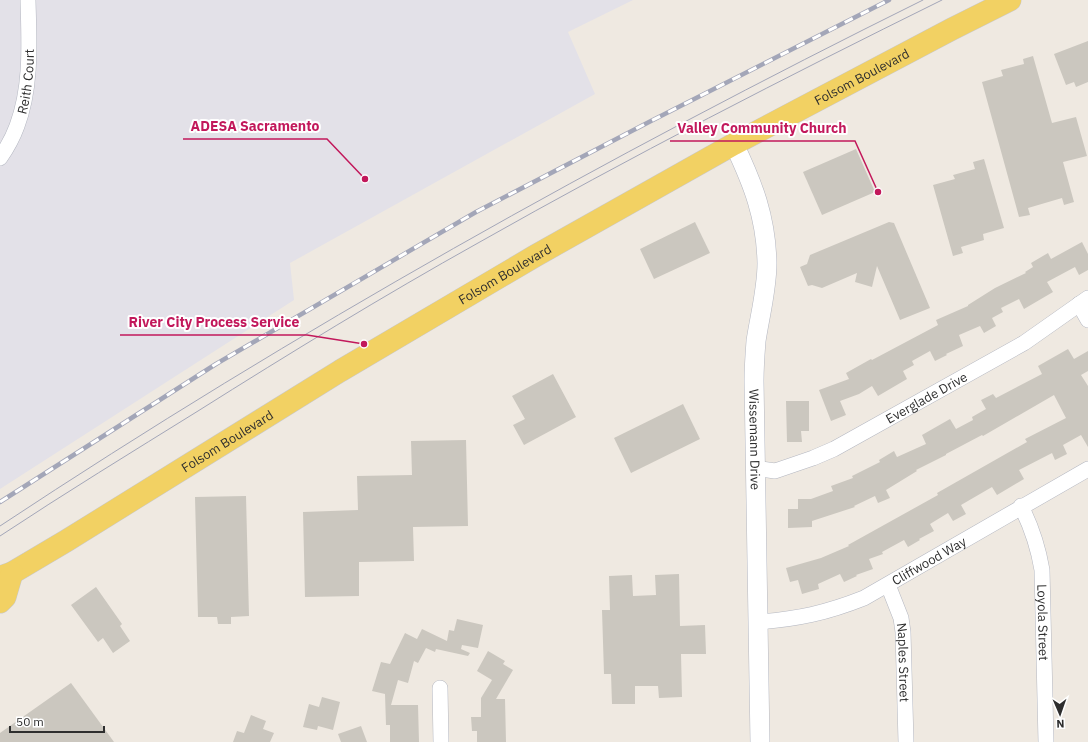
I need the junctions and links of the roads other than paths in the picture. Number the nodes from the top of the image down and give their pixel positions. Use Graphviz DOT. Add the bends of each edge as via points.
graph roads {
  1 [pos="28,0"];
  2 [pos="1010,0"];
  3 [pos="734,144"];
  4 [pos="0,158"];
  5 [pos="1083,301"];
  6 [pos="1088,320"];
  7 [pos="755,468"];
  8 [pos="1088,469"];
  9 [pos="1021,506"];
  10 [pos="6,575"];
  11 [pos="888,585"];
  12 [pos="0,602"];
  13 [pos="758,622"];
  14 [pos="440,688"];
  15 [pos="441,742"];
  16 [pos="760,742"];
  17 [pos="906,742"];
  18 [pos="1046,742"];
  1 -- 4 [label="street, Reith Court" via="29,54 24,100 18,125"];
  2 -- 3 [label="main road, Folsom Boulevard"];
  3 -- 7 [label="street, Wissemann Drive" via="761,211 767,263 756,343"];
  3 -- 10 [label="main road, Folsom Boulevard" via="535,256 340,371"];
  5 -- 6 [label="street"];
  5 -- 7 [label="street, Everglade Drive" via="1024,343 834,449 775,471"];
  7 -- 13 [label="street, Wissemann Drive"];
  8 -- 9 [label="street, Cliffwood Way"];
  9 -- 11 [label="street, Cliffwood Way"];
  9 -- 18 [label="street, Loyola Street" via="1036,540 1042,570"];
  10 -- 12 [label="main road, Folsom Boulevard" via="5,597"];
  11 -- 13 [label="street, Cliffwood Way" via="840,608 810,616"];
  11 -- 17 [label="street, Naples Street" via="896,601 903,632"];
  13 -- 16 [label="street, Wissemann Drive"];
  14 -- 15 [label="street"];
}
